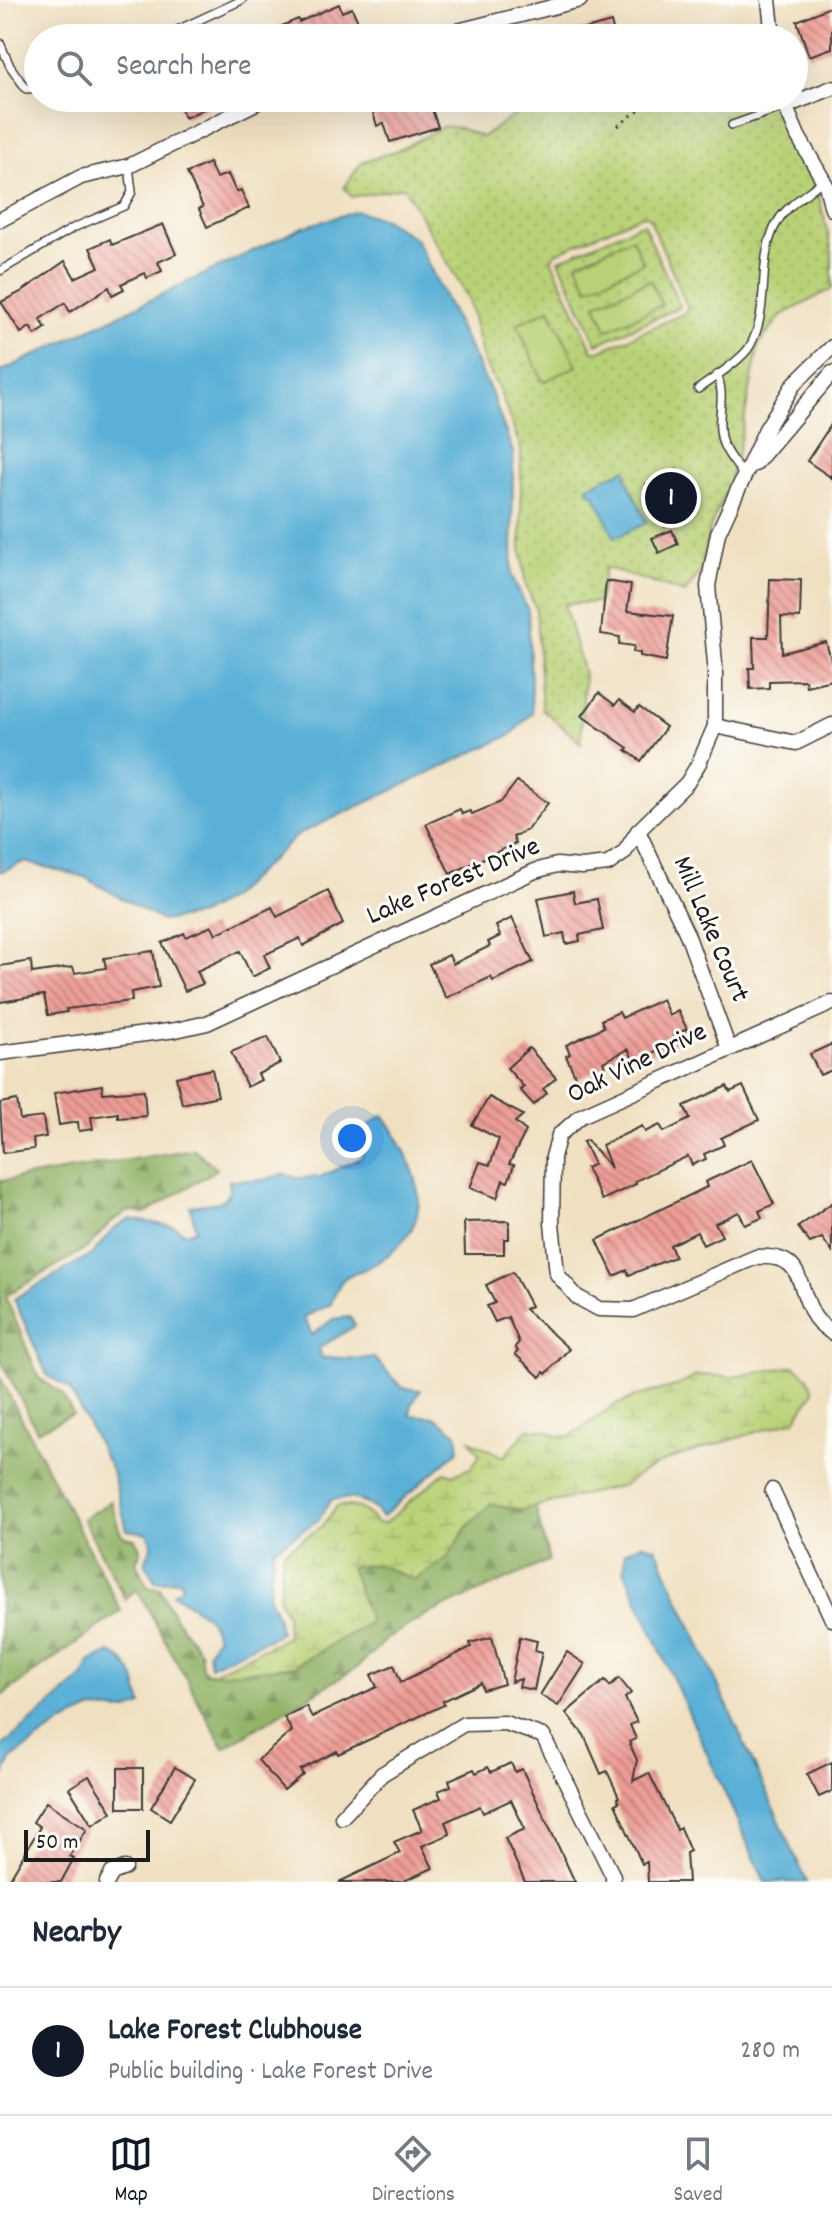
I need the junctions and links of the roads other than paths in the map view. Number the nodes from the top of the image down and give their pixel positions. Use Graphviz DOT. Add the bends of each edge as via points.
graph roads {
  1 [pos="242,0"];
  2 [pos="580,0"];
  3 [pos="769,0"];
  4 [pos="190,24"];
  5 [pos="485,24"];
  6 [pos="772,24"];
  7 [pos="1,49"];
  8 [pos="24,86"];
  9 [pos="832,88"];
  10 [pos="808,95"];
  11 [pos="238,112"];
  12 [pos="761,112"];
  13 [pos="788,112"];
  14 [pos="732,125"];
  15 [pos="129,166"];
  16 [pos="823,180"];
  17 [pos="832,209"];
  18 [pos="0,220"];
  19 [pos="0,271"];
  20 [pos="832,347"];
  21 [pos="832,373"];
  22 [pos="717,375"];
  23 [pos="698,389"];
  24 [pos="743,475"];
  25 [pos="832,725"];
  26 [pos="715,726"];
  27 [pos="638,831"];
  28 [pos="832,1003"];
  29 [pos="729,1049"];
  30 [pos="0,1053"];
  31 [pos="832,1333"];
  32 [pos="772,1490"];
  33 [pos="832,1619"];
  34 [pos="342,1817"];
  35 [pos="125,1868"];
  36 [pos="107,1882"];
  37 [pos="613,1882"];
  1 -- 4 [label="lane"];
  2 -- 5 [label="street"];
  3 -- 6 [label="street"];
  7 -- 8 [label="lane"];
  9 -- 10 [label="street"];
  11 -- 15 [label="street"];
  12 -- 14 [label="lane"];
  13 -- 16 [label="street"];
  15 -- 18 [label="street" via="81,177"];
  15 -- 19 [label="lane" via="132,192 124,206 73,228"];
  16 -- 17 [label="street"];
  16 -- 22 [label="lane" via="779,218 766,246 759,318 749,347"];
  20 -- 24 [label="street, Lake Forest Drive" via="794,384"];
  21 -- 24 [label="street, Lake Forest Drive"];
  22 -- 23 [label="lane"];
  22 -- 24 [label="lane" via="723,400 722,444"];
  24 -- 26 [label="street, Lake Forest Drive" via="718,533 708,586"];
  25 -- 26 [label="street" via="796,743"];
  26 -- 27 [label="street, Lake Forest Drive" via="687,783"];
  27 -- 29 [label="street, Mill Lake Court" via="687,934"];
  27 -- 30 [label="street, Lake Forest Drive" via="624,853 608,864 535,871 207,1023"];
  28 -- 29 [label="street, Oak Vine Drive"];
  29 -- 31 [label="street, Oak Vine Drive" via="581,1116 559,1135 553,1157 552,1223 557,1274 577,1297 599,1309 633,1310 756,1257 777,1256 793,1265 815,1319"];
  32 -- 33 [label="street"];
  34 -- 37 [label="street" via="382,1774 464,1724 505,1723 543,1736"];
  35 -- 36 [label="street" via="112,1873"];
}
